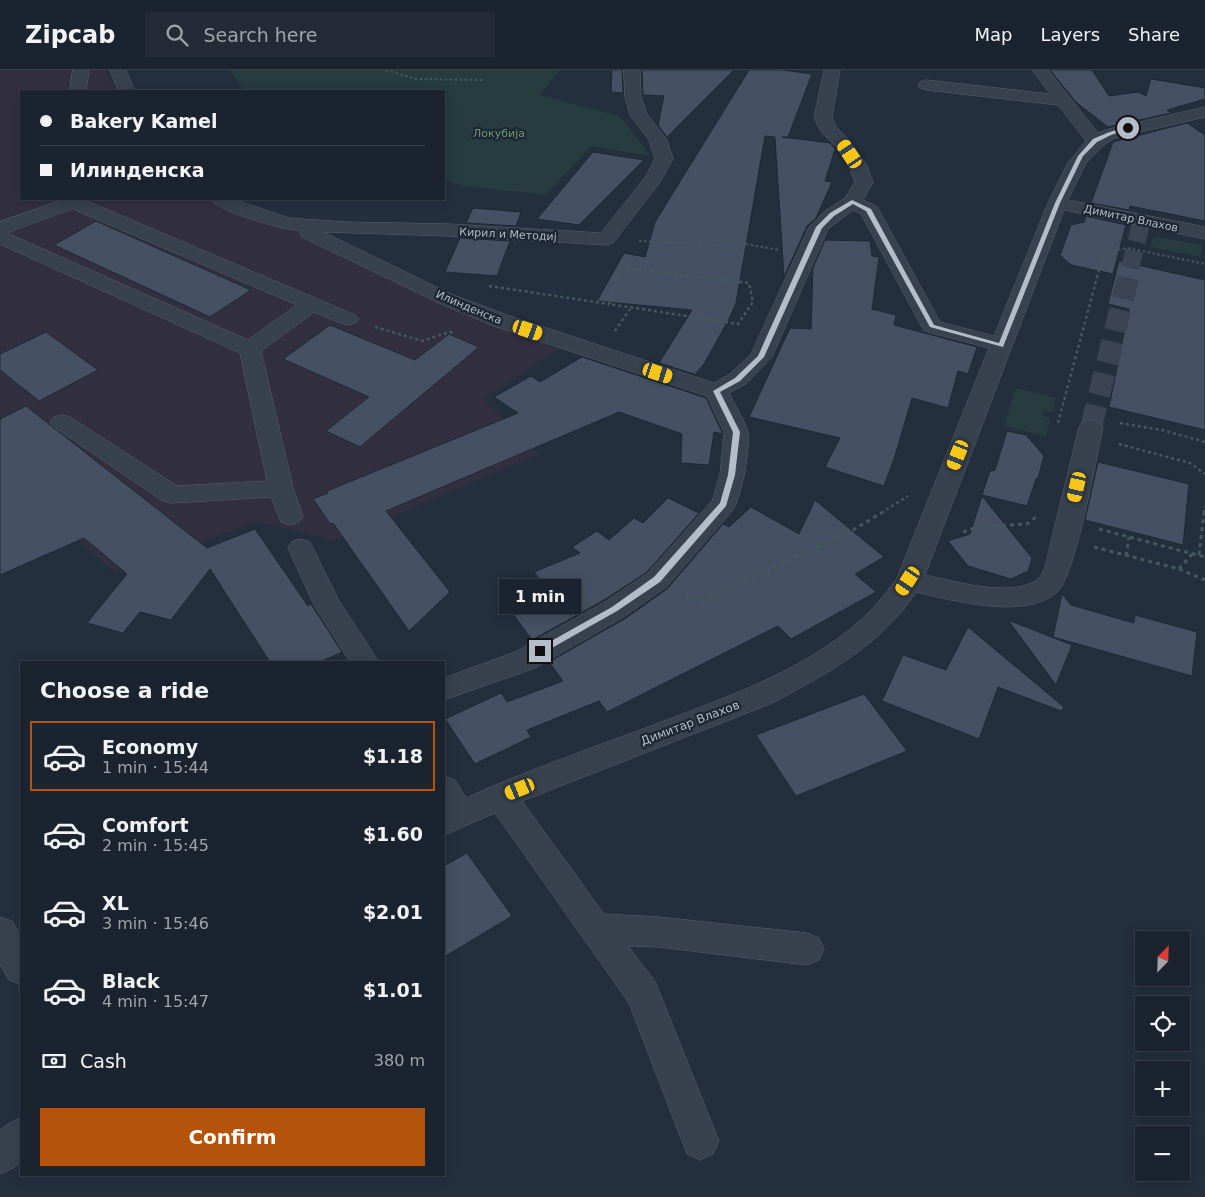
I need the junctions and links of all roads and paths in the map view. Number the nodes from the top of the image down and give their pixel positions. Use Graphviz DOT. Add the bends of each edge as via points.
graph roads {
  1 [pos="80,70"];
  2 [pos="118,70"];
  3 [pos="386,70"];
  4 [pos="632,70"];
  5 [pos="832,70"];
  6 [pos="1040,70"];
  7 [pos="484,80"];
  8 [pos="926,84"];
  9 [pos="78,90"];
  10 [pos="127,90"];
  11 [pos="1062,100"];
  12 [pos="1205,112"];
  13 [pos="1095,140"];
  14 [pos="72,200"];
  15 [pos="221,200"];
  16 [pos="852,202"];
  17 [pos="1058,203"];
  18 [pos="287,224"];
  19 [pos="0,229"];
  20 [pos="1205,233"];
  21 [pos="0,237"];
  22 [pos="606,239"];
  23 [pos="804,260"];
  24 [pos="1205,264"];
  25 [pos="488,286"];
  26 [pos="312,304"];
  27 [pos="609,304"];
  28 [pos="348,319"];
  29 [pos="457,333"];
  30 [pos="1001,346"];
  31 [pos="250,349"];
  32 [pos="716,391"];
  33 [pos="1062,409"];
  34 [pos="1071,411"];
  35 [pos="62,422"];
  36 [pos="1117,423"];
  37 [pos="1057,425"];
  38 [pos="1090,432"];
  39 [pos="1205,442"];
  40 [pos="1205,474"];
  41 [pos="281,488"];
  42 [pos="943,492"];
  43 [pos="1205,506"];
  44 [pos="1038,508"];
  45 [pos="290,516"];
  46 [pos="1067,531"];
  47 [pos="957,534"];
  48 [pos="1129,537"];
  49 [pos="301,548"];
  50 [pos="1193,554"];
  51 [pos="1199,555"];
  52 [pos="1126,556"];
  53 [pos="1205,557"];
  54 [pos="1179,569"];
  55 [pos="657,580"];
  56 [pos="1205,580"];
  57 [pos="908,581"];
  58 [pos="364,661"];
  59 [pos="445,689"];
  60 [pos="501,796"];
  61 [pos="449,809"];
  62 [pos="595,929"];
  63 [pos="0,932"];
  64 [pos="807,949"];
  65 [pos="20,967"];
  66 [pos="20,1138"];
  67 [pos="700,1141"];
  68 [pos="0,1155"];
  1 -- 9 [label="street"];
  2 -- 10 [label="street"];
  3 -- 7 [label="path" via="416,79"];
  4 -- 22 [label="street" via="633,97 639,115 658,140 664,159 654,178"];
  5 -- 16 [label="street" via="823,118 828,129 857,164 864,182"];
  6 -- 11 [label="street"];
  8 -- 11 [label="street"];
  11 -- 13 [label="street"];
  12 -- 13 [label="street" via="1128,128"];
  13 -- 17 [label="street, Димитар Влахов" via="1081,156"];
  14 -- 19 [label="street"];
  14 -- 26 [label="street"];
  15 -- 18 [label="street, Кирил и Методиј"];
  16 -- 23 [label="street" via="832,214 819,227"];
  16 -- 30 [label="street" via="869,210 932,326"];
  17 -- 20 [label="street, Димитар Влахов"];
  17 -- 30 [label="street, Димитар Влахов"];
  18 -- 22 [label="street, Кирил и Методиј"];
  18 -- 32 [label="street, Илинденска" via="334,243 446,299 502,321"];
  21 -- 31 [label="street"];
  22 -- 23 [label="path" via="721,245 724,240 778,250 787,257"];
  23 -- 32 [label="street" via="761,357 738,379"];
  24 -- 33 [label="path" via="1127,248 1104,254"];
  25 -- 27 [label="path"];
  26 -- 28 [label="street"];
  26 -- 31 [label="street"];
  27 -- 27 [label="path" via="738,324 753,302 749,283 620,268"];
  28 -- 29 [label="path" via="422,341 449,332"];
  30 -- 42 [label="street, Димитар Влахов"];
  31 -- 41 [label="street"];
  32 -- 55 [label="street" via="736,432 732,475 724,504"];
  33 -- 34 [label="path"];
  33 -- 37 [label="path"];
  35 -- 41 [label="street" via="172,495"];
  36 -- 39 [label="path" via="1162,430"];
  38 -- 40 [label="path" via="1190,463"];
  38 -- 46 [label="street"];
  41 -- 45 [label="street"];
  42 -- 55 [label="path" via="921,488 853,530 701,601"];
  42 -- 57 [label="street, Димитар Влахов"];
  43 -- 51 [label="path"];
  44 -- 47 [label="path" via="1036,517 1027,524 977,527"];
  46 -- 48 [label="path"];
  46 -- 52 [label="path"];
  46 -- 57 [label="street" via="1054,578 1046,587 1026,595 1001,597"];
  48 -- 50 [label="path"];
  48 -- 52 [label="path"];
  49 -- 58 [label="street" via="327,605"];
  50 -- 51 [label="path"];
  50 -- 54 [label="path"];
  51 -- 53 [label="path"];
  52 -- 54 [label="path"];
  54 -- 56 [label="path"];
  55 -- 59 [label="street" via="615,609 525,660"];
  57 -- 60 [label="street, Димитар Влахов" via="894,603 864,631 796,677 760,696"];
  60 -- 61 [label="street, Димитар Влахов"];
  60 -- 62 [label="street"];
  62 -- 64 [label="street" via="659,932"];
  62 -- 67 [label="street" via="643,992"];
  63 -- 65 [label="street"];
  66 -- 68 [label="street"];
}
